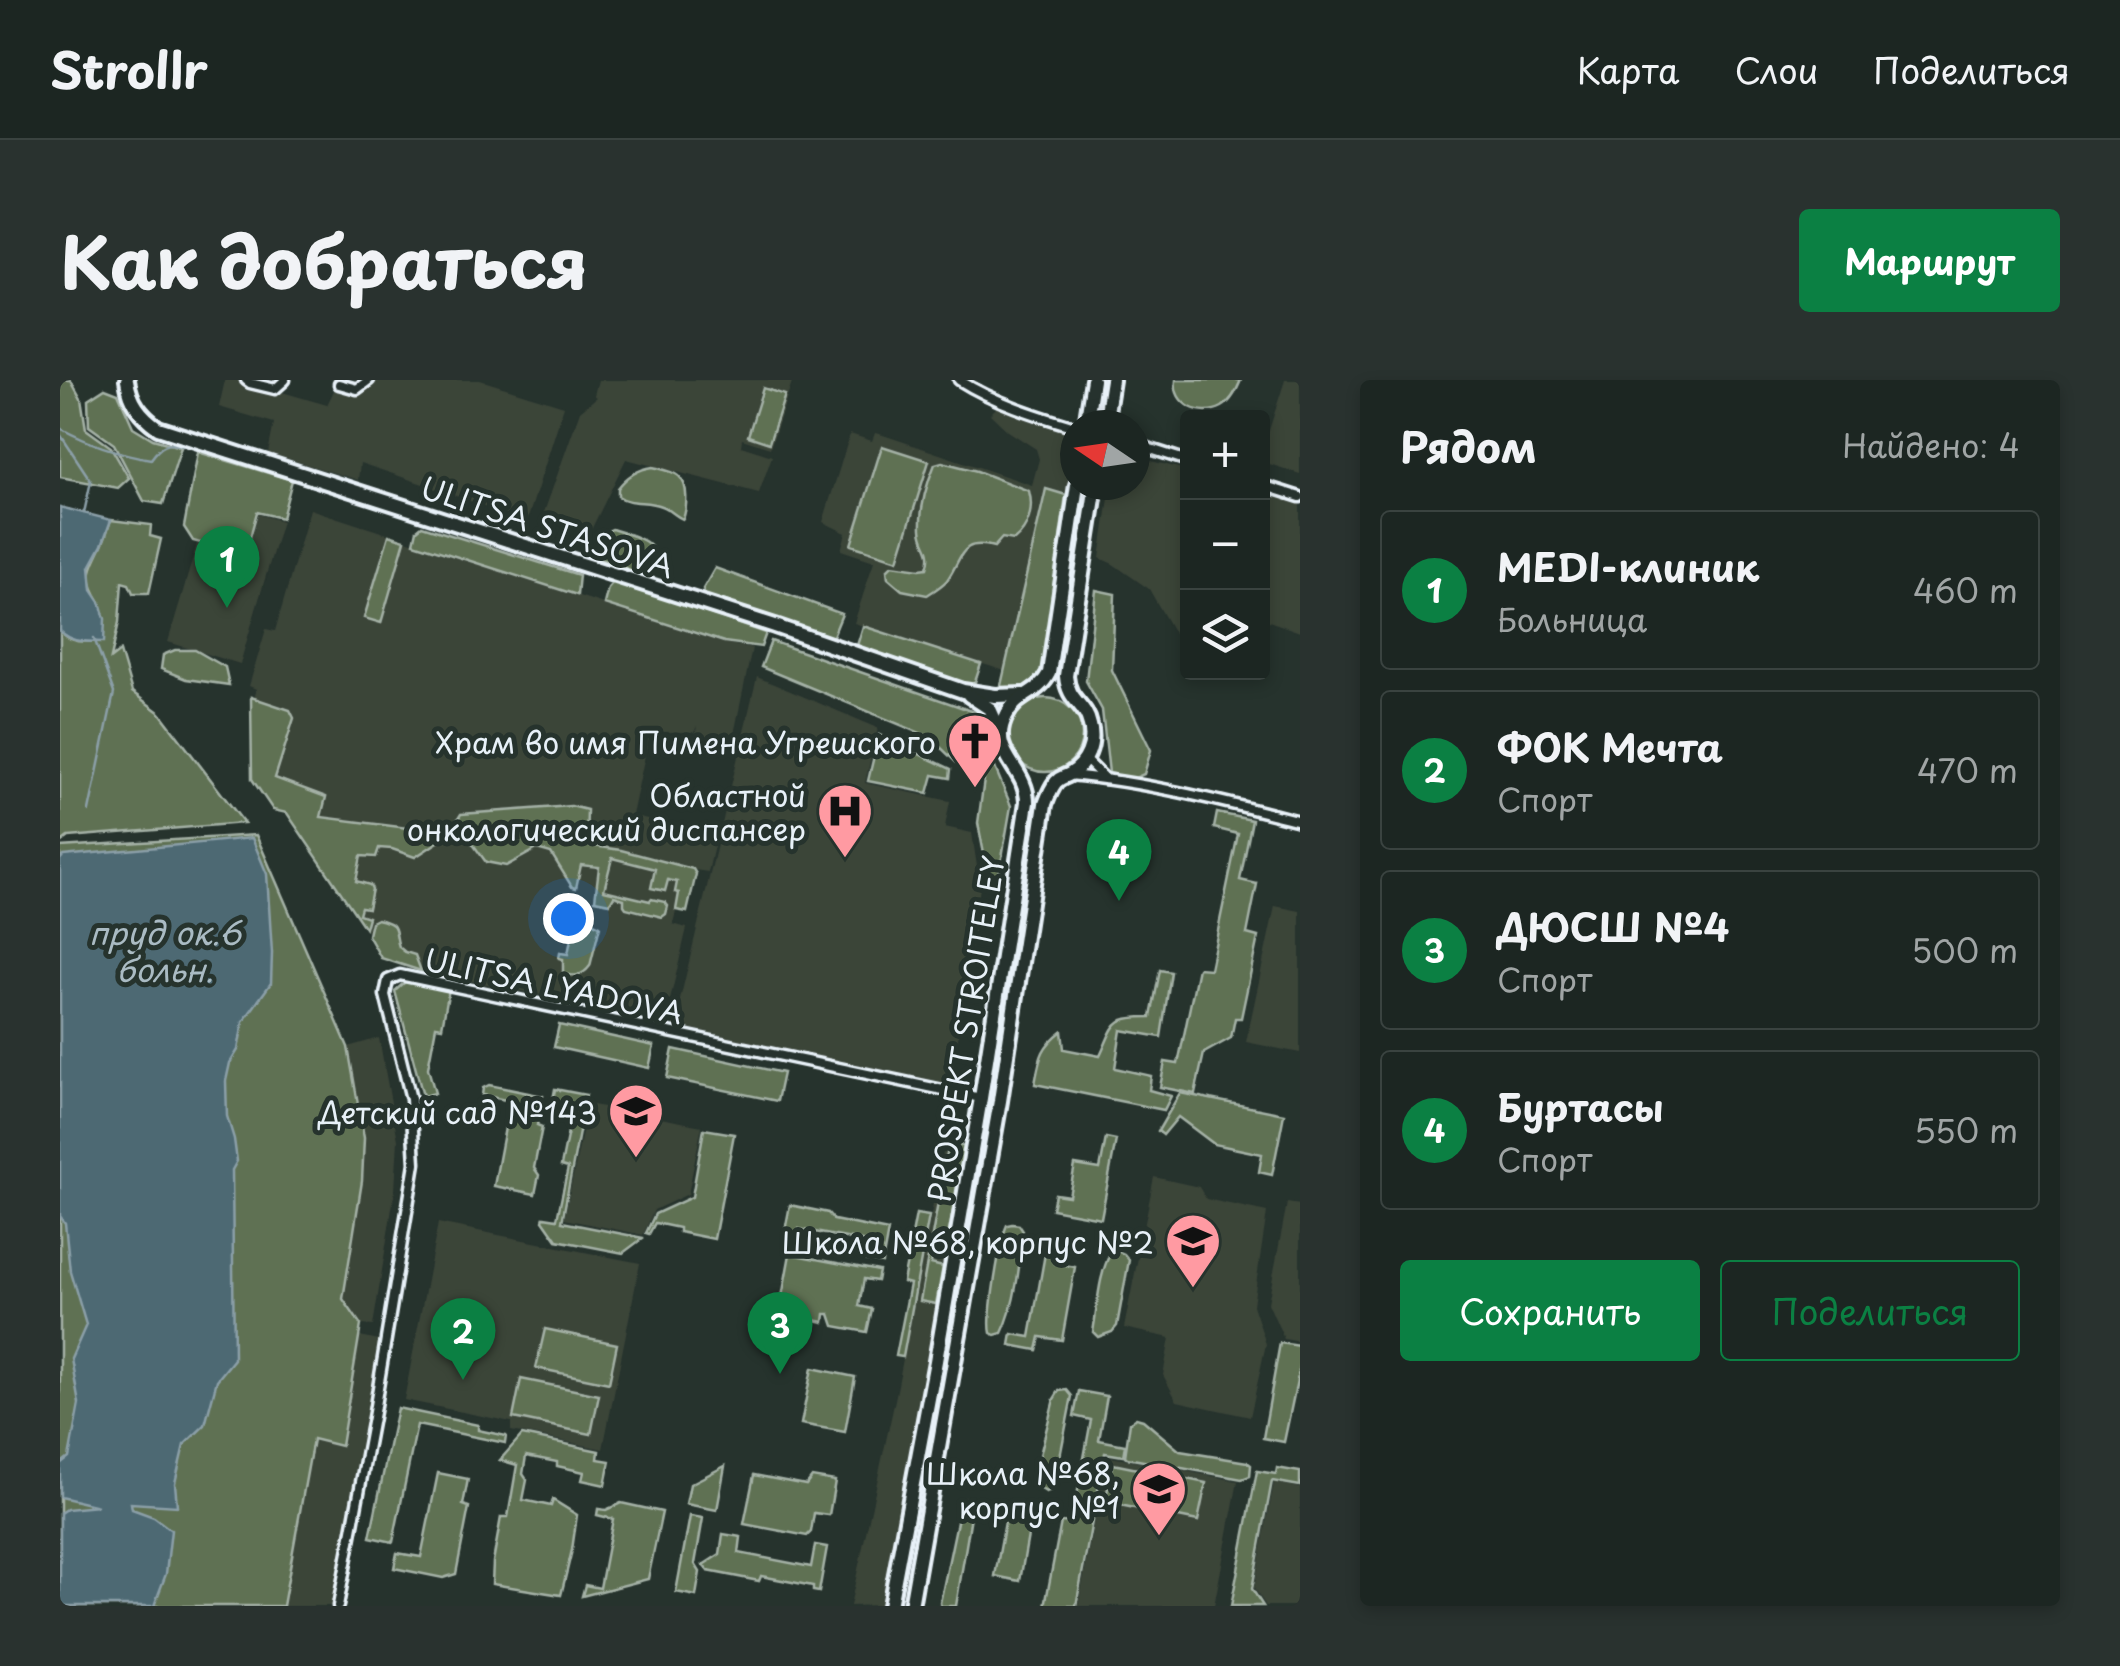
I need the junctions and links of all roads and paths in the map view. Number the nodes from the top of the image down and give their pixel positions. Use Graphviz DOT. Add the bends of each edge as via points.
graph roads {
  1 [pos="127,380"];
  2 [pos="246,380"];
  3 [pos="285,380"];
  4 [pos="369,380"];
  5 [pos="959,380"];
  6 [pos="1093,380"];
  7 [pos="1112,380"];
  8 [pos="340,384"];
  9 [pos="1088,410"];
  10 [pos="1107,410"];
  11 [pos="1060,422"];
  12 [pos="1150,449"];
  13 [pos="1180,458"];
  14 [pos="1270,488"];
  15 [pos="1300,497"];
  16 [pos="1075,500"];
  17 [pos="1094,500"];
  18 [pos="963,691"];
  19 [pos="1031,693"];
  20 [pos="1070,696"];
  21 [pos="1001,733"];
  22 [pos="1085,760"];
  23 [pos="1018,772"];
  24 [pos="1064,777"];
  25 [pos="1105,778"];
  26 [pos="1300,821"];
  27 [pos="981,1098"];
  28 [pos="338,1606"];
  29 [pos="890,1606"];
  30 [pos="911,1606"];
  1 -- 18 [label="main road, ULITSA STASOVA" via="129,396 158,428"];
  2 -- 3 [label="street" via="275,389"];
  4 -- 8 [label="street" via="357,389"];
  5 -- 11 [label="street"];
  6 -- 9 [label="main road"];
  7 -- 10 [label="main road"];
  12 -- 13 [label="street"];
  14 -- 15 [label="street"];
  16 -- 19 [label="main road" via="1049,673"];
  17 -- 20 [label="main road" via="1066,676"];
  18 -- 19 [label="main road, ULITSA STASOVA"];
  18 -- 21 [label="main road, ULITSA STASOVA" via="990,709"];
  19 -- 20 [label="main road"];
  19 -- 21 [label="main road" via="1008,710"];
  20 -- 22 [label="main road" via="1092,730"];
  21 -- 23 [label="main road, PROSPEKT STROITELEY"];
  22 -- 24 [label="main road, PROSPEKT STROITELEY"];
  22 -- 25 [label="street"];
  23 -- 24 [label="main road" via="1038,780"];
  23 -- 27 [label="main road, PROSPEKT STROITELEY" via="1026,802"];
  24 -- 25 [label="street"];
  24 -- 30 [label="main road, PROSPEKT STROITELEY" via="1045,804"];
  25 -- 26 [label="street"];
  27 -- 28 [label="street, ULITSA LYADOVA" via="400,975 388,980 385,995 411,1099 415,1163"];
  27 -- 29 [label="main road, PROSPEKT STROITELEY"];
}
